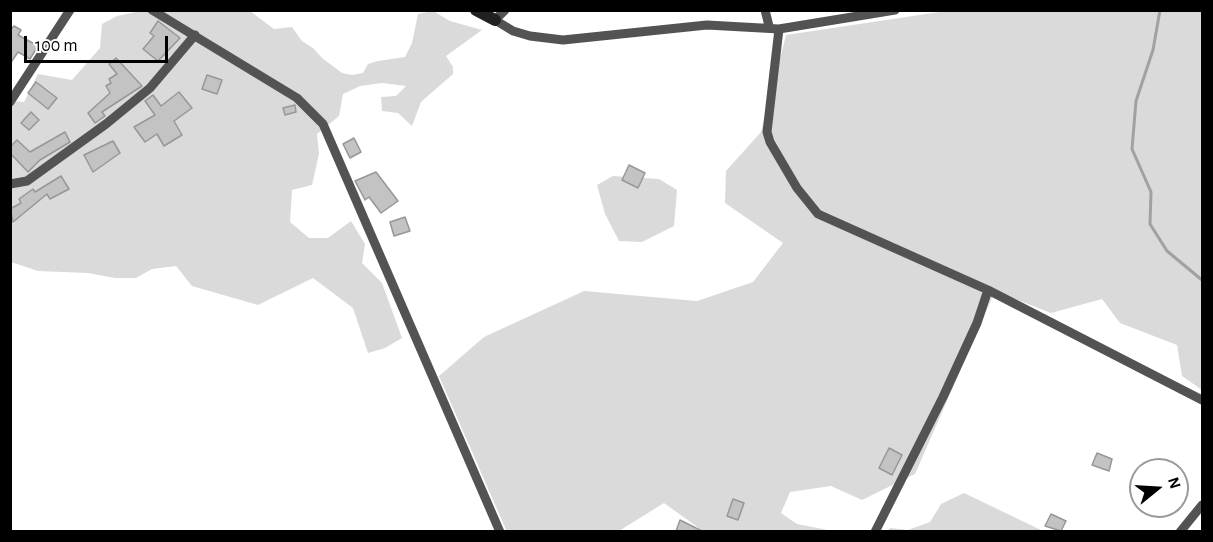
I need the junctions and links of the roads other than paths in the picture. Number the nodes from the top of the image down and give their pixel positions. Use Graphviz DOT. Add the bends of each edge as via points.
graph roads {
  1 [pos="70,10"];
  2 [pos="152,10"];
  3 [pos="476,10"];
  4 [pos="504,10"];
  5 [pos="765,10"];
  6 [pos="895,10"];
  7 [pos="495,20"];
  8 [pos="774,27"];
  9 [pos="195,35"];
  10 [pos="10,102"];
  11 [pos="10,184"];
  12 [pos="988,291"];
  13 [pos="1203,400"];
  14 [pos="1203,505"];
  15 [pos="500,531"];
  16 [pos="875,531"];
  17 [pos="1180,531"];
  1 -- 10 [label="street"];
  2 -- 9 [label="street"];
  3 -- 7 [label="street"];
  4 -- 7 [label="street"];
  5 -- 8 [label="street"];
  6 -- 8 [label="street"];
  7 -- 8 [label="street" via="513,31 563,40 706,25"];
  8 -- 12 [label="street" via="767,132 811,205 829,220"];
  9 -- 11 [label="street" via="150,88 106,124 34,176"];
  9 -- 15 [label="street" via="297,98 323,124"];
  12 -- 13 [label="street"];
  12 -- 16 [label="street" via="948,387"];
  14 -- 17 [label="street"];
}
